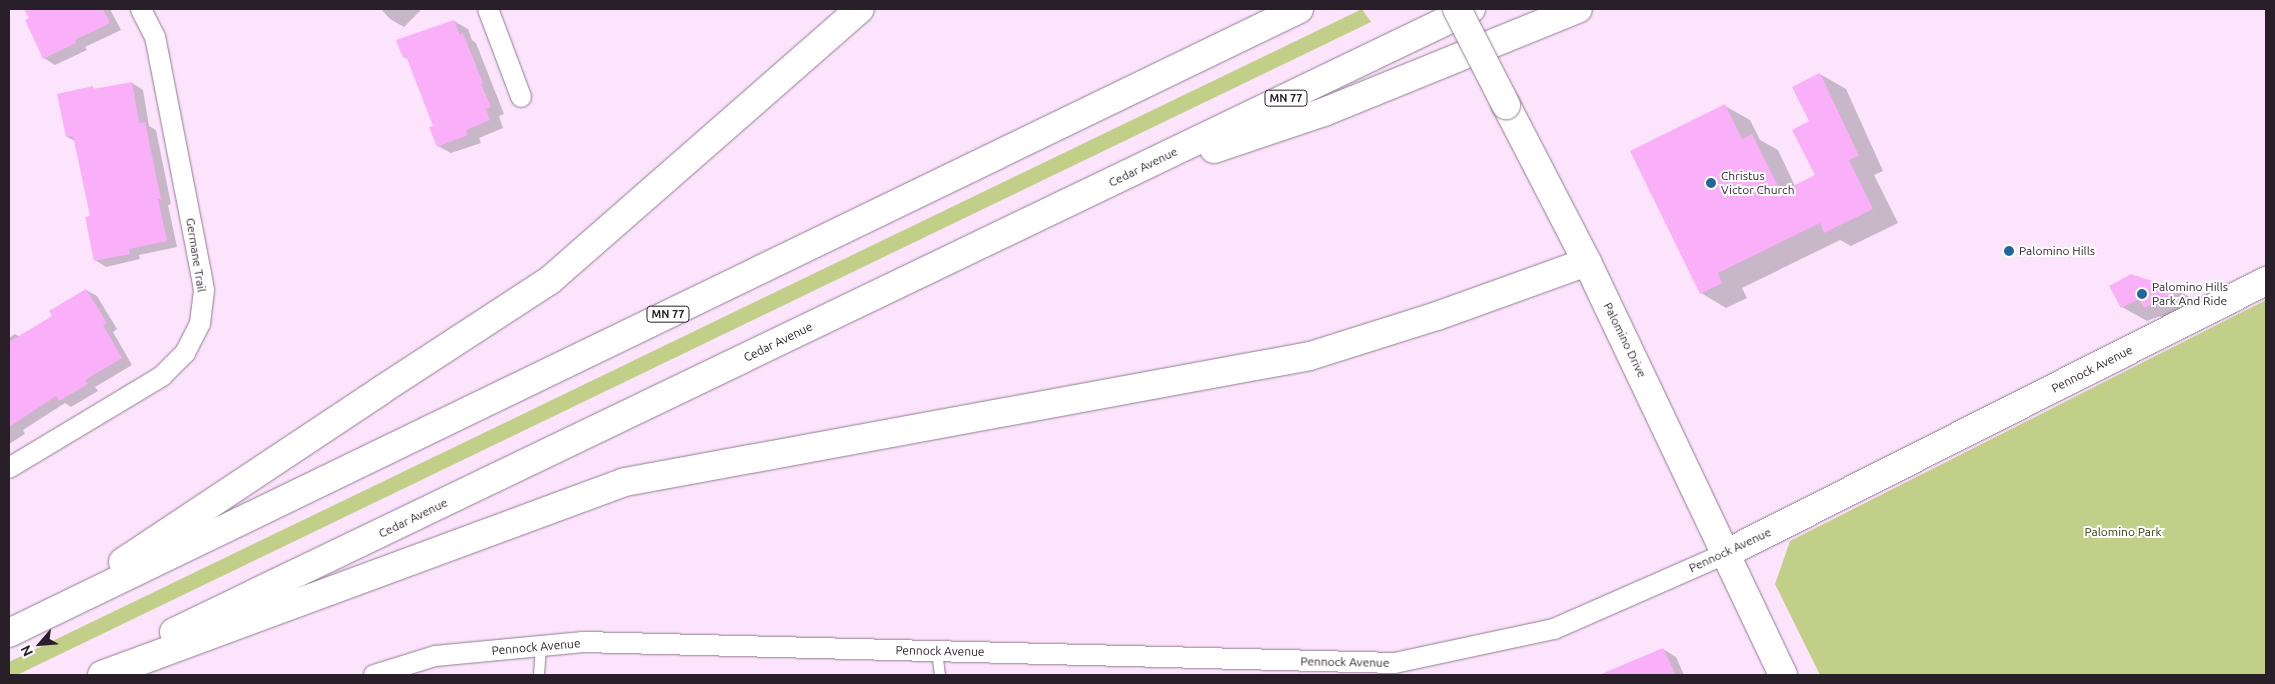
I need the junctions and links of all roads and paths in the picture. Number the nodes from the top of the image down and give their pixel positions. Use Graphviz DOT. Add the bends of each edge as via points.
graph roads {
  1 [pos="141,9"];
  2 [pos="488,9"];
  3 [pos="860,9"];
  4 [pos="1299,9"];
  5 [pos="1458,9"];
  6 [pos="1471,9"];
  7 [pos="1578,9"];
  8 [pos="521,97"];
  9 [pos="1101,187"];
  10 [pos="1587,262"];
  11 [pos="2266,281"];
  12 [pos="9,468"];
  13 [pos="1727,553"];
  14 [pos="38,619"];
  15 [pos="9,633"];
  16 [pos="541,646"];
  17 [pos="937,651"];
  18 [pos="85,675"];
  19 [pos="102,675"];
  20 [pos="374,675"];
  21 [pos="539,675"];
  22 [pos="940,675"];
  23 [pos="1783,675"];
  1 -- 12 [label="street, Germane Trail" via="155,37 202,273 204,290 200,323 185,352 162,376"];
  2 -- 8 [label="street"];
  3 -- 14 [label="main road" via="549,281"];
  4 -- 14 [label="main road, MN 77"];
  5 -- 10 [label="main road, Palomino Drive, bridge"];
  6 -- 9 [label="main road, Cedar Avenue / MN 77"];
  7 -- 9 [label="main road" via="1324,112"];
  9 -- 18 [label="main road, Cedar Avenue / MN 77"];
  10 -- 13 [label="main road, Palomino Drive"];
  10 -- 19 [label="main road" via="1437,316 1310,356 625,482"];
  11 -- 13 [label="main road, Pennock Avenue"];
  13 -- 17 [label="street, Pennock Avenue" via="1554,629 1395,663"];
  13 -- 23 [label="main road, Palomino Drive"];
  14 -- 15 [label="main road, MN 77"];
  16 -- 17 [label="street, Pennock Avenue" via="583,642"];
  16 -- 20 [label="street, Pennock Avenue" via="435,656"];
  16 -- 21 [label="lane"];
  17 -- 22 [label="lane"];
}
